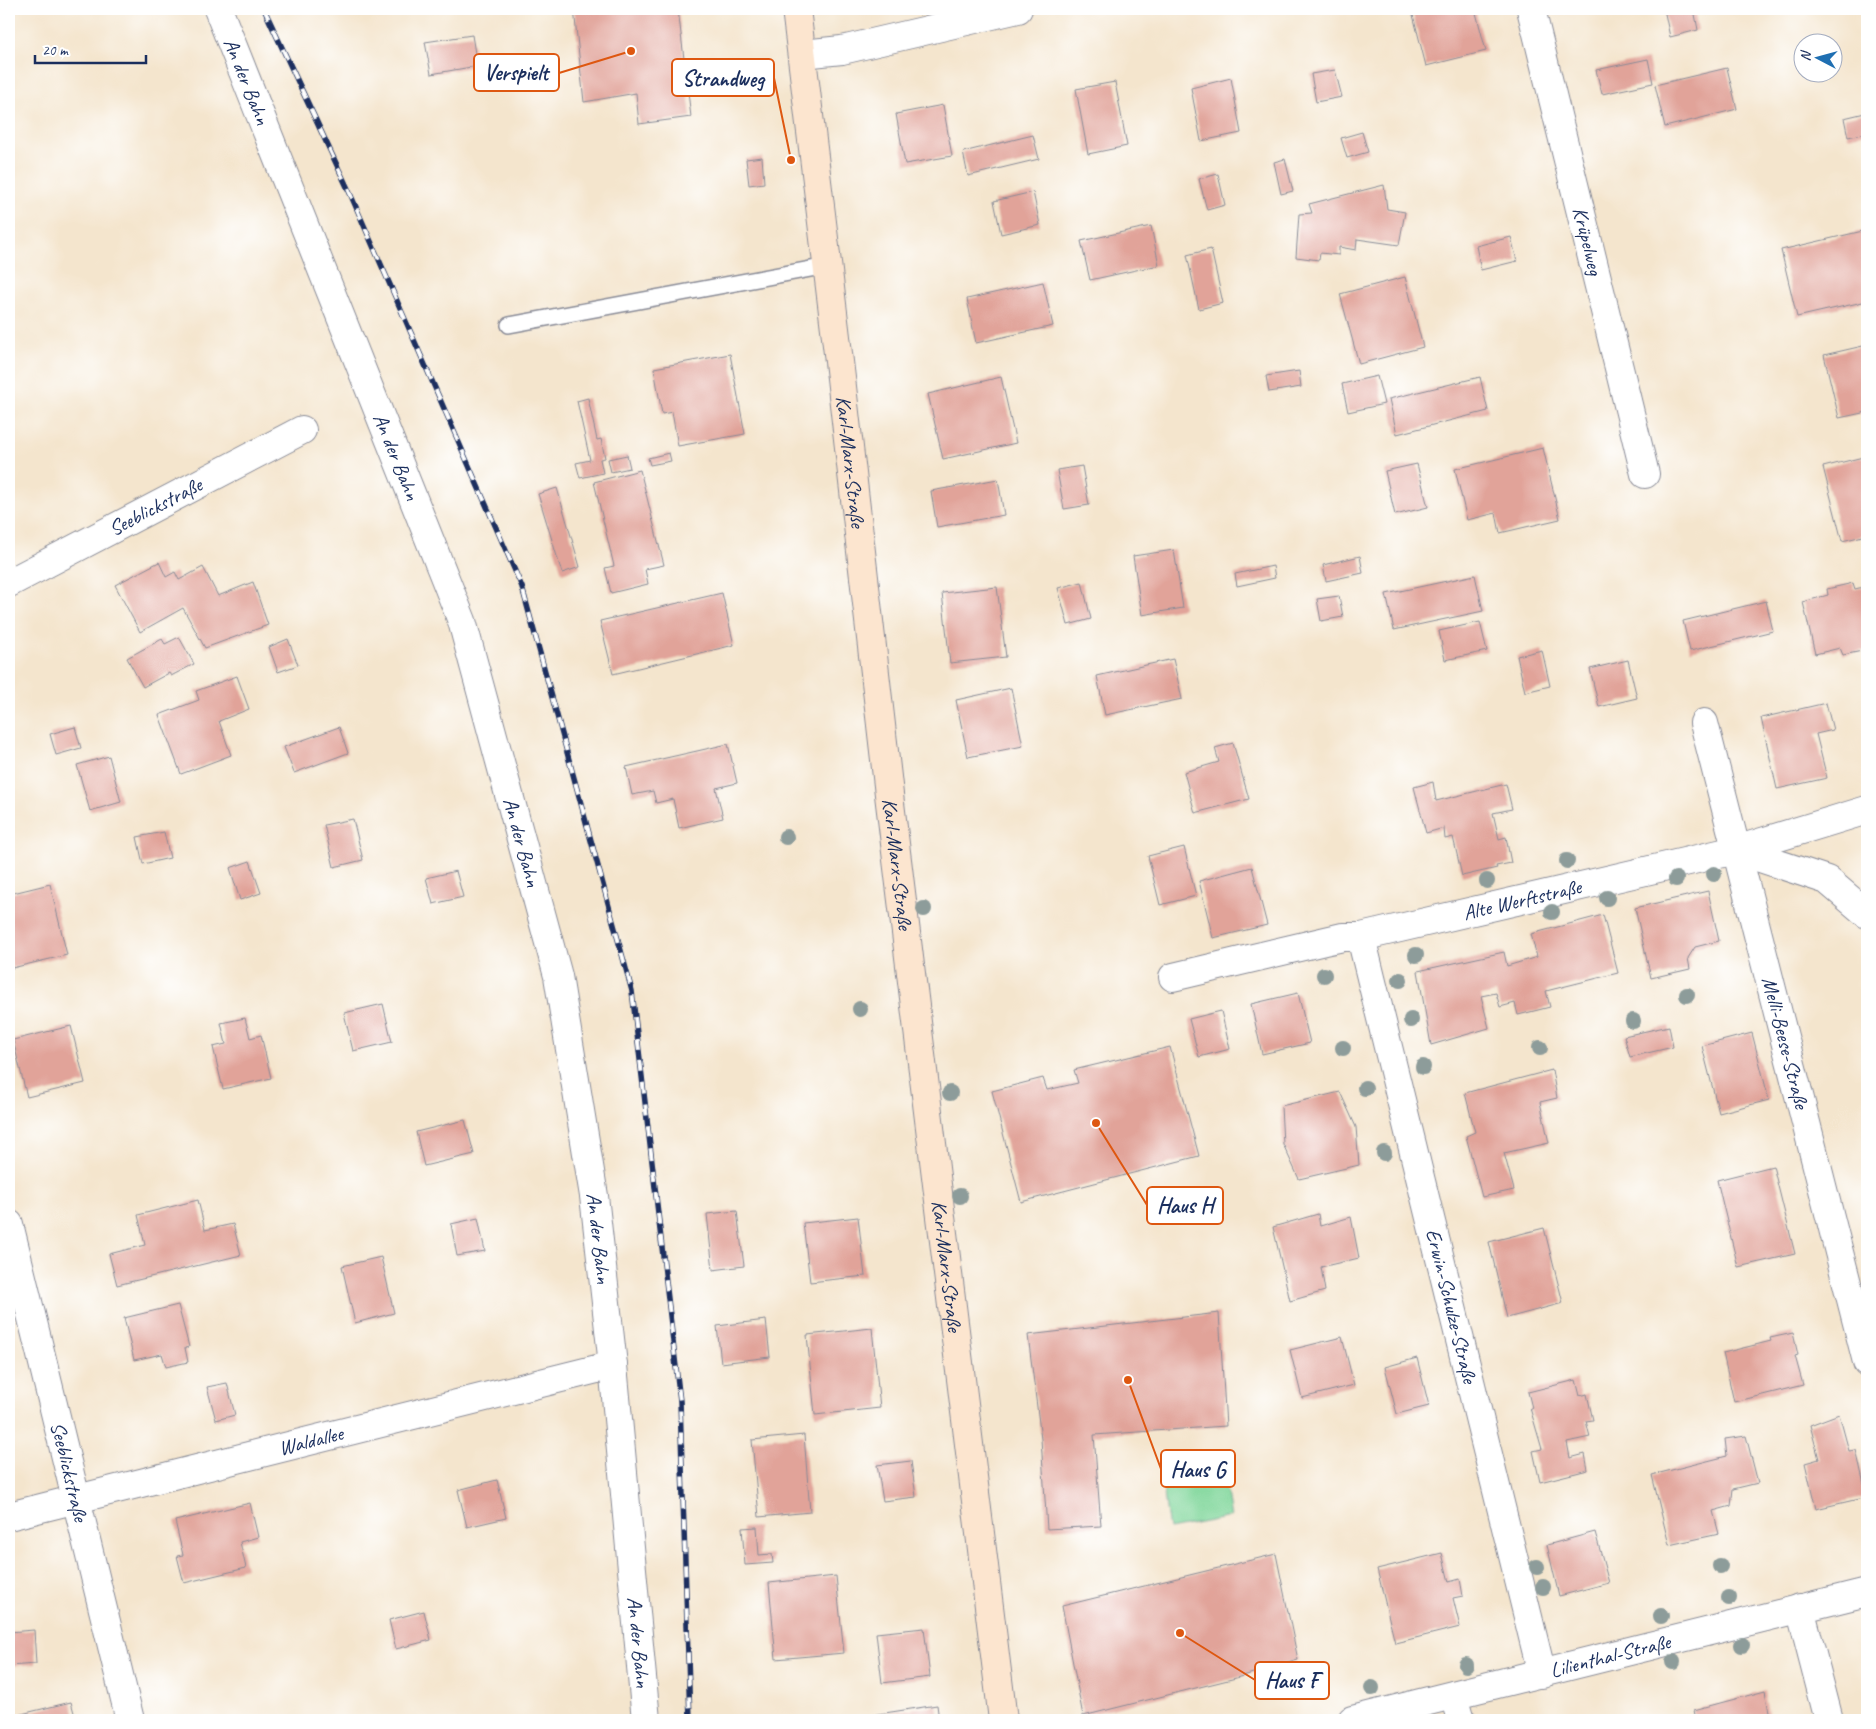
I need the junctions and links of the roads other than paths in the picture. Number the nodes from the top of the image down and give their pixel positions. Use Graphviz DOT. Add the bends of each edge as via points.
graph roads {
  1 [pos="218,9"];
  2 [pos="796,9"];
  3 [pos="1018,9"];
  4 [pos="1531,9"];
  5 [pos="802,54"];
  6 [pos="827,266"];
  7 [pos="509,325"];
  8 [pos="302,430"];
  9 [pos="1645,474"];
  10 [pos="9,583"];
  11 [pos="1704,723"];
  12 [pos="1867,810"];
  13 [pos="1736,850"];
  14 [pos="1867,914"];
  15 [pos="1361,938"];
  16 [pos="1173,976"];
  17 [pos="9,1224"];
  18 [pos="1867,1362"];
  19 [pos="613,1365"];
  20 [pos="76,1499"];
  21 [pos="9,1516"];
  22 [pos="1867,1592"];
  23 [pos="1800,1608"];
  24 [pos="1542,1674"];
  25 [pos="1457,1708"];
  26 [pos="130,1720"];
  27 [pos="646,1720"];
  28 [pos="1003,1720"];
  29 [pos="1352,1720"];
  30 [pos="1829,1720"];
  1 -- 19 [label="street, An der Bahn" via="462,621 558,976 594,1196"];
  2 -- 5 [label="street, Karl-Marx-Straße"];
  3 -- 5 [label="street" via="842,50"];
  4 -- 9 [label="street, Krüpelweg"];
  5 -- 6 [label="street, Karl-Marx-Straße"];
  6 -- 7 [label="lane"];
  6 -- 28 [label="street, Karl-Marx-Straße"];
  8 -- 10 [label="street, Seeblickstraße"];
  11 -- 13 [label="street, Melli-Beese-Straße"];
  12 -- 13 [label="street, Alte Werftstraße"];
  13 -- 14 [label="street" via="1826,880"];
  13 -- 15 [label="street, Alte Werftstraße"];
  13 -- 18 [label="street, Melli-Beese-Straße"];
  15 -- 16 [label="street, Alte Werftstraße" via="1325,941"];
  15 -- 24 [label="street, Erwin-Schulze-Straße"];
  17 -- 20 [label="street, Seeblickstraße"];
  19 -- 20 [label="street, Waldallee"];
  19 -- 27 [label="street, An der Bahn"];
  20 -- 21 [label="street, Waldallee"];
  20 -- 26 [label="street, Seeblickstraße"];
  22 -- 23 [label="street, Lilienthal-Straße"];
  23 -- 24 [label="street, Lilienthal-Straße"];
  23 -- 30 [label="street"];
  24 -- 25 [label="street, Lilienthal-Straße"];
  25 -- 29 [label="street, Lilienthal-Straße"];
}
